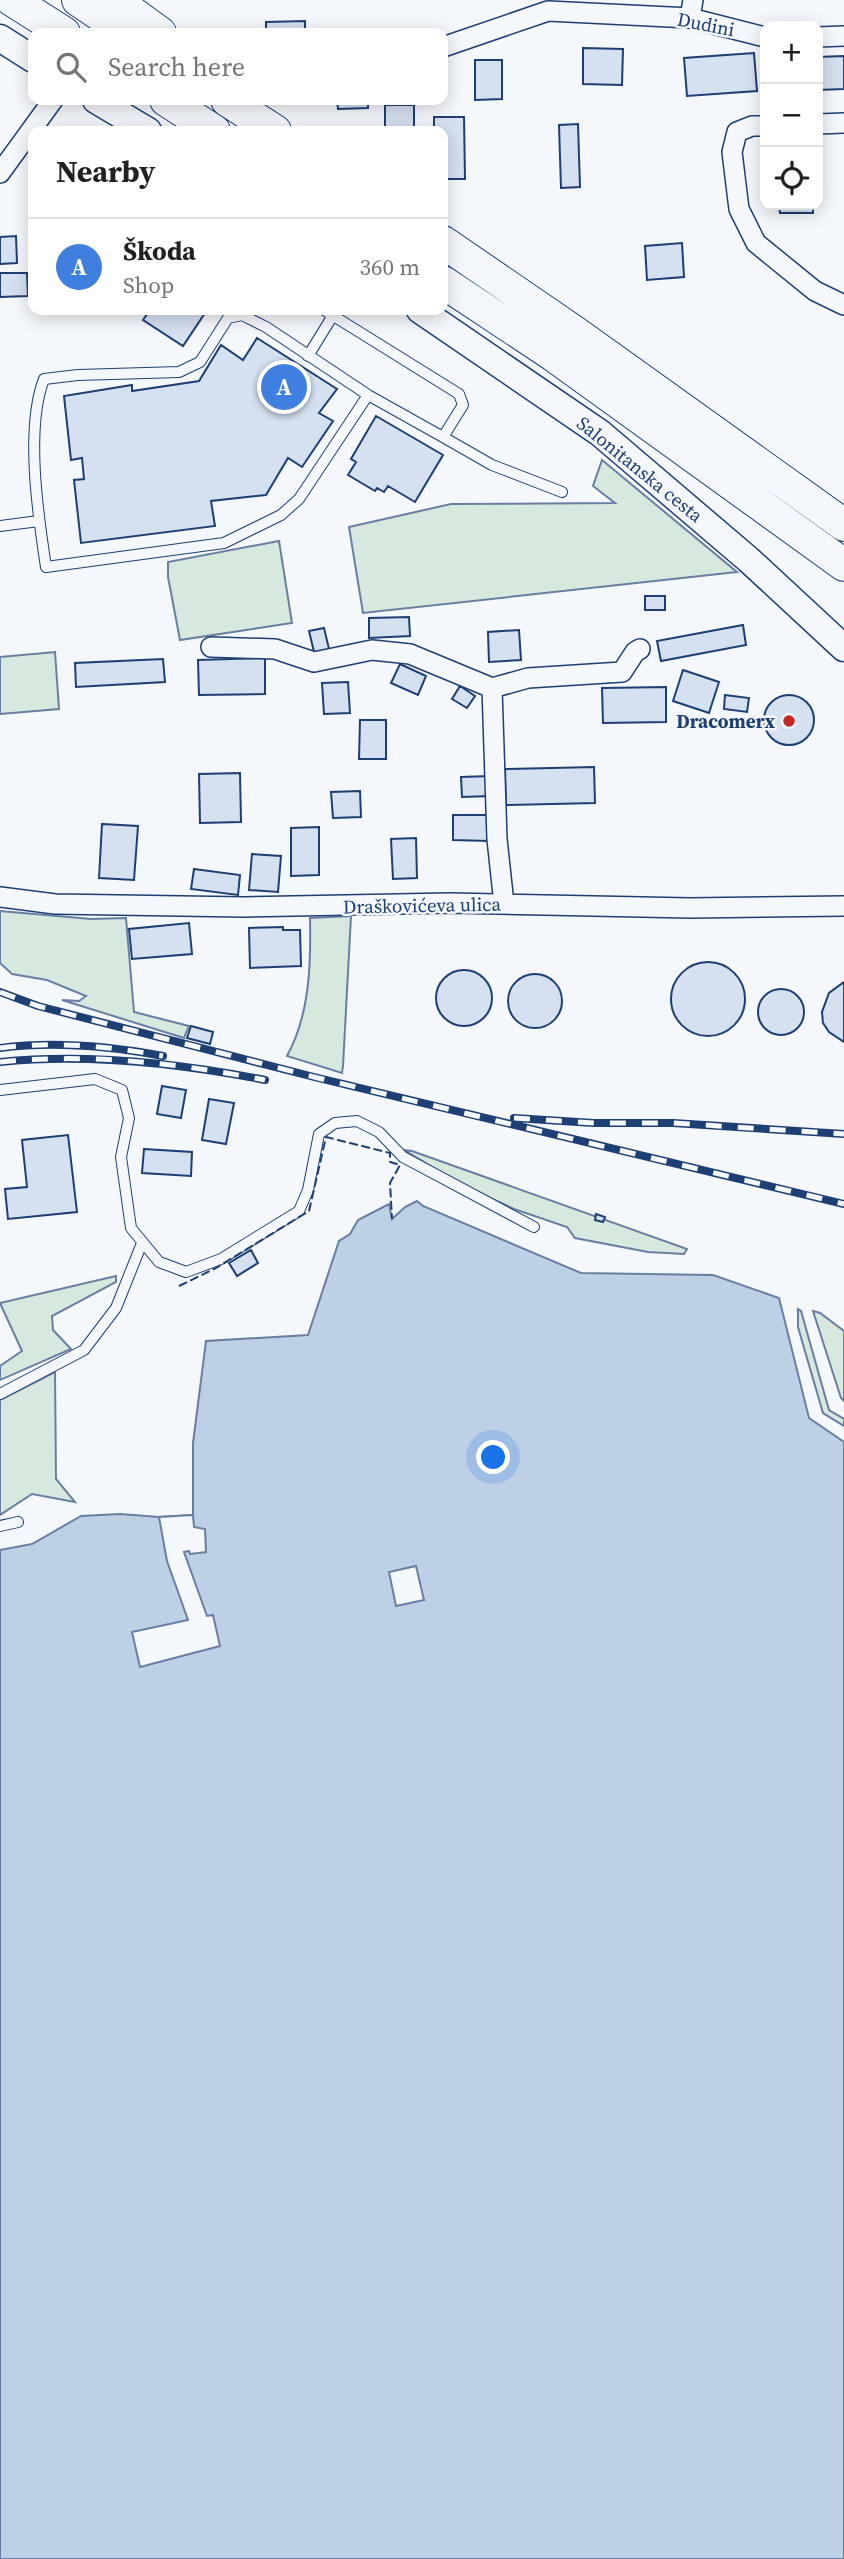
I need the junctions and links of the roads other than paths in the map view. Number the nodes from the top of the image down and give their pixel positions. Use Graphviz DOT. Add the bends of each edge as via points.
graph roads {
  1 [pos="12,0"];
  2 [pos="78,0"];
  3 [pos="115,0"];
  4 [pos="546,6"];
  5 [pos="691,9"];
  6 [pos="56,28"];
  7 [pos="120,28"];
  8 [pos="153,28"];
  9 [pos="760,35"];
  10 [pos="844,36"];
  11 [pos="823,37"];
  12 [pos="0,38"];
  13 [pos="448,45"];
  14 [pos="28,56"];
  15 [pos="49,105"];
  16 [pos="104,105"];
  17 [pos="174,105"];
  18 [pos="235,105"];
  19 [pos="844,123"];
  20 [pos="823,124"];
  21 [pos="760,125"];
  22 [pos="34,126"];
  23 [pos="140,126"];
  24 [pos="206,126"];
  25 [pos="267,126"];
  26 [pos="28,134"];
  27 [pos="0,173"];
  28 [pos="448,245"];
  29 [pos="448,285"];
  30 [pos="844,305"];
  31 [pos="238,315"];
  32 [pos="244,315"];
  33 [pos="329,315"];
  34 [pos="336,315"];
  35 [pos="427,315"];
  36 [pos="308,356"];
  37 [pos="368,395"];
  38 [pos="443,437"];
  39 [pos="562,492"];
  40 [pos="39,521"];
  41 [pos="0,526"];
  42 [pos="844,526"];
  43 [pos="844,565"];
  44 [pos="211,647"];
  45 [pos="844,648"];
  46 [pos="640,649"];
  47 [pos="492,688"];
  48 [pos="0,897"];
  49 [pos="504,904"];
  50 [pos="844,906"];
  51 [pos="0,1090"];
  52 [pos="534,1227"];
  53 [pos="142,1242"];
  54 [pos="0,1394"];
  55 [pos="18,1522"];
  56 [pos="0,1526"];
  1 -- 6 [label="highway"];
  2 -- 7 [label="highway"];
  3 -- 8 [label="highway"];
  4 -- 5 [label="street, Dudini"];
  4 -- 13 [label="street, Dudini"];
  5 -- 9 [label="street, Dudini"];
  10 -- 11 [label="street"];
  12 -- 14 [label="main road"];
  15 -- 22 [label="street"];
  16 -- 23 [label="main road"];
  17 -- 24 [label="highway"];
  18 -- 25 [label="highway"];
  19 -- 20 [label="street"];
  21 -- 30 [label="street" via="737,132 732,152 739,209 756,243 815,291"];
  26 -- 27 [label="street"];
  28 -- 42 [label="highway"];
  29 -- 43 [label="highway" via="553,355"];
  31 -- 40 [label="lane" via="228,318 200,362 179,372 44,379 35,440"];
  32 -- 36 [label="lane"];
  33 -- 36 [label="lane"];
  34 -- 38 [label="lane" via="459,394 463,405"];
  35 -- 45 [label="main road, Salonitanska cesta" via="600,433"];
  36 -- 37 [label="lane"];
  37 -- 38 [label="lane"];
  37 -- 40 [label="lane" via="299,499 281,515 224,543 46,567"];
  38 -- 39 [label="lane" via="492,465"];
  40 -- 41 [label="lane"];
  44 -- 47 [label="street" via="275,649 314,662 372,650 410,654"];
  46 -- 47 [label="street" via="622,672 528,678"];
  47 -- 49 [label="street"];
  48 -- 49 [label="street, Draškovićeva ulica" via="55,904 203,907"];
  49 -- 50 [label="street, Draškovićeva ulica"];
  51 -- 53 [label="lane" via="95,1079 122,1090 129,1118 121,1157 131,1228"];
  52 -- 53 [label="lane" via="403,1157 379,1132 357,1121 335,1123 318,1134 308,1190 299,1211 221,1259 186,1272 159,1262"];
  53 -- 54 [label="lane" via="116,1308 84,1350"];
  55 -- 56 [label="lane"];
}
